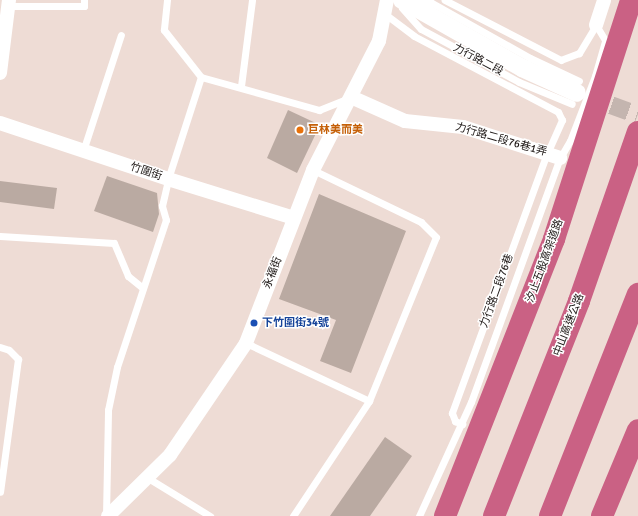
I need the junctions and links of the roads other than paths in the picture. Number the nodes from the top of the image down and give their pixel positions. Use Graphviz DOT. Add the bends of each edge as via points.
graph roads {
  1 [pos="84,0"];
  2 [pos="168,0"];
  3 [pos="252,0"];
  4 [pos="395,0"];
  5 [pos="402,0"];
  6 [pos="422,0"];
  7 [pos="445,0"];
  8 [pos="604,0"];
  9 [pos="631,0"];
  10 [pos="8,3"];
  11 [pos="386,7"];
  12 [pos="596,25"];
  13 [pos="2,35"];
  14 [pos="121,35"];
  15 [pos="0,73"];
  16 [pos="201,77"];
  17 [pos="241,86"];
  18 [pos="576,93"];
  19 [pos="351,97"];
  20 [pos="0,123"];
  21 [pos="638,132"];
  22 [pos="83,151"];
  23 [pos="553,155"];
  24 [pos="313,170"];
  25 [pos="168,180"];
  26 [pos="294,218"];
  27 [pos="0,236"];
  28 [pos="143,288"];
  29 [pos="638,294"];
  30 [pos="246,343"];
  31 [pos="0,347"];
  32 [pos="369,401"];
  33 [pos="462,424"];
  34 [pos="638,430"];
  35 [pos="148,478"];
  36 [pos="0,492"];
  37 [pos="107,516"];
  38 [pos="210,516"];
  39 [pos="293,516"];
  40 [pos="419,516"];
  41 [pos="446,516"];
  42 [pos="494,516"];
  43 [pos="550,516"];
  44 [pos="602,516"];
  1 -- 10 [label="lane" via="84,6"];
  2 -- 16 [label="lane" via="164,30"];
  3 -- 17 [label="lane"];
  4 -- 18 [label="lane, 力行路二段" via="421,29 519,82"];
  5 -- 18 [label="street, 力行路二段" via="522,68"];
  6 -- 18 [label="lane" via="432,3 530,58"];
  7 -- 12 [label="lane" via="561,60 579,53"];
  8 -- 12 [label="street"];
  9 -- 41 [label="highway, 汐止五股高架道路" via="554,239"];
  10 -- 13 [label="street"];
  11 -- 19 [label="street, 永福街" via="379,41"];
  11 -- 23 [label="lane" via="414,36 558,112 562,120"];
  12 -- 23 [label="lane" via="605,40 570,141"];
  13 -- 15 [label="street"];
  14 -- 22 [label="lane"];
  16 -- 17 [label="lane"];
  16 -- 25 [label="lane"];
  17 -- 19 [label="lane" via="319,110"];
  19 -- 23 [label="street, 力行路二段76巷1弄" via="404,121 463,127"];
  19 -- 24 [label="street, 永福街"];
  20 -- 22 [label="street, 竹圍街"];
  21 -- 42 [label="highway, 中山高速公路" via="579,301"];
  22 -- 25 [label="street, 竹圍街"];
  23 -- 33 [label="lane, 力行路二段76巷"];
  23 -- 33 [label="lane, 力行路二段76巷" via="452,413 455,421"];
  24 -- 26 [label="street, 永福街"];
  24 -- 32 [label="lane" via="421,222 436,237"];
  25 -- 26 [label="street, 竹圍街"];
  25 -- 28 [label="lane" via="162,206 166,220"];
  26 -- 30 [label="street, 永福街"];
  27 -- 28 [label="lane" via="114,243 128,276"];
  28 -- 37 [label="lane" via="117,367 108,410"];
  29 -- 43 [label="highway"];
  30 -- 32 [label="lane"];
  30 -- 35 [label="street, 永福街" via="170,455"];
  31 -- 36 [label="lane" via="9,350 18,359"];
  32 -- 39 [label="lane"];
  33 -- 40 [label="lane, 力行路二段76巷"];
  34 -- 44 [label="highway"];
  35 -- 37 [label="street, 永福街"];
  35 -- 38 [label="lane"];
}
